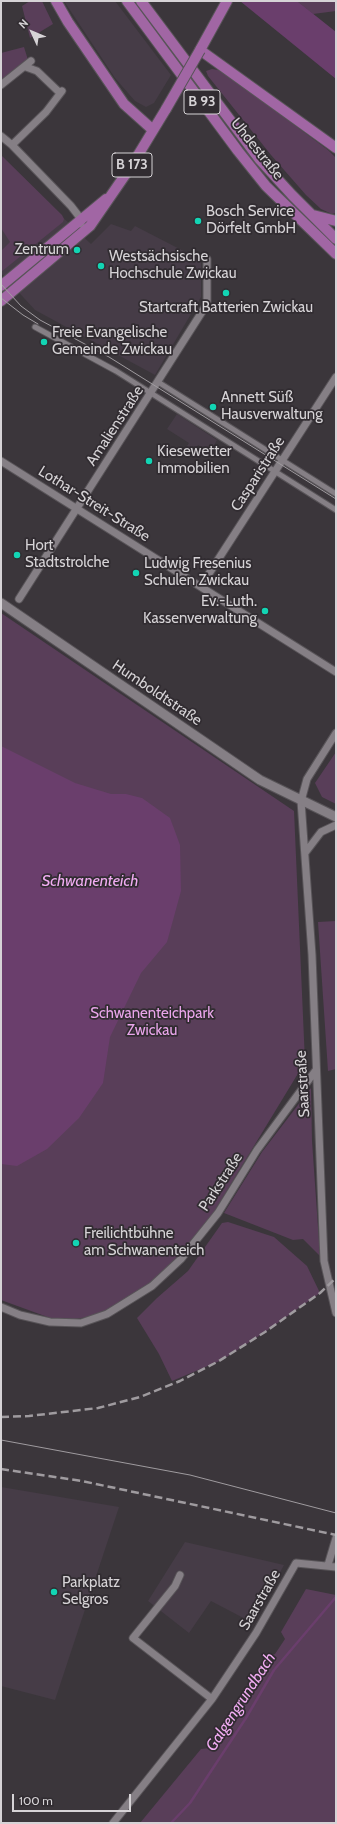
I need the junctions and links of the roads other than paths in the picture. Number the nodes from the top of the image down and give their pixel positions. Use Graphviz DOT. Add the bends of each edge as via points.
graph roads {
  1 [pos="56,1"];
  2 [pos="127,1"];
  3 [pos="141,1"];
  4 [pos="227,1"];
  5 [pos="200,50"];
  6 [pos="1,85"];
  7 [pos="153,130"];
  8 [pos="1,136"];
  9 [pos="12,145"];
  10 [pos="336,148"];
  11 [pos="108,198"];
  12 [pos="310,214"];
  13 [pos="81,219"];
  14 [pos="336,221"];
  15 [pos="79,236"];
  16 [pos="336,239"];
  17 [pos="336,254"];
  18 [pos="206,259"];
  19 [pos="1,286"];
  20 [pos="1,301"];
  21 [pos="35,327"];
  22 [pos="336,377"];
  23 [pos="158,382"];
  24 [pos="151,394"];
  25 [pos="1,461"];
  26 [pos="282,461"];
  27 [pos="276,471"];
  28 [pos="336,494"];
  29 [pos="77,508"];
  30 [pos="336,510"];
  31 [pos="201,586"];
  32 [pos="20,599"];
  33 [pos="1,603"];
  34 [pos="336,672"];
  35 [pos="336,733"];
  36 [pos="301,801"];
  37 [pos="336,817"];
  38 [pos="336,825"];
  39 [pos="305,853"];
  40 [pos="316,1070"];
  41 [pos="1,1307"];
  42 [pos="336,1313"];
  43 [pos="336,1538"];
  44 [pos="328,1565"];
  45 [pos="336,1567"];
  46 [pos="180,1576"];
  47 [pos="212,1699"];
  48 [pos="113,1823"];
  1 -- 7 [label="main road" via="124,104"];
  2 -- 17 [label="main road, Uhdestraße / B 93" via="266,186"];
  3 -- 12 [label="main road, Uhdestraße / B 93" via="246,142"];
  4 -- 5 [label="main road, B 173"];
  5 -- 7 [label="main road, B 173, bridge"];
  5 -- 10 [label="main road"];
  6 -- 9 [label="street" via="28,64 61,92 46,112"];
  7 -- 11 [label="main road, B 173"];
  8 -- 9 [label="street"];
  9 -- 13 [label="street"];
  11 -- 13 [label="main road, B 173"];
  11 -- 15 [label="main road, B 173" via="96,219"];
  12 -- 14 [label="main road"];
  12 -- 16 [label="main road, Uhdestraße / B 93"];
  13 -- 15 [label="street"];
  13 -- 19 [label="main road, B 173"];
  15 -- 20 [label="main road, B 173"];
  18 -- 23 [label="street, Amalienstraße" via="207,304"];
  21 -- 24 [label="street" via="116,371"];
  22 -- 26 [label="street, Casparistraße"];
  23 -- 24 [label="street, Amalienstraße"];
  23 -- 26 [label="street"];
  24 -- 27 [label="street"];
  24 -- 29 [label="street, Amalienstraße"];
  25 -- 29 [label="street, Lothar-Streit-Straße"];
  26 -- 27 [label="street, Casparistraße"];
  26 -- 28 [label="street"];
  27 -- 30 [label="street"];
  27 -- 31 [label="street, Casparistraße"];
  29 -- 31 [label="street, Lothar-Streit-Straße"];
  29 -- 32 [label="street, Amalienstraße"];
  31 -- 34 [label="street, Lothar-Streit-Straße"];
  33 -- 36 [label="main road, Humboldtstraße" via="260,780"];
  35 -- 36 [label="street, Saarstraße" via="308,779"];
  36 -- 37 [label="main road, Humboldtstraße"];
  36 -- 39 [label="street, Saarstraße"];
  38 -- 39 [label="street" via="321,832"];
  39 -- 40 [label="street, Saarstraße"];
  40 -- 41 [label="street, Parkstraße" via="258,1150 218,1213 181,1259 152,1286 107,1314 82,1323 50,1322 20,1315"];
  40 -- 42 [label="street, Saarstraße" via="324,1261"];
  43 -- 44 [label="street"];
  44 -- 45 [label="street"];
  44 -- 47 [label="street, Saarstraße" via="296,1563 256,1633"];
  46 -- 47 [label="street" via="175,1586 133,1638"];
  47 -- 48 [label="street, Saarstraße"];
}
